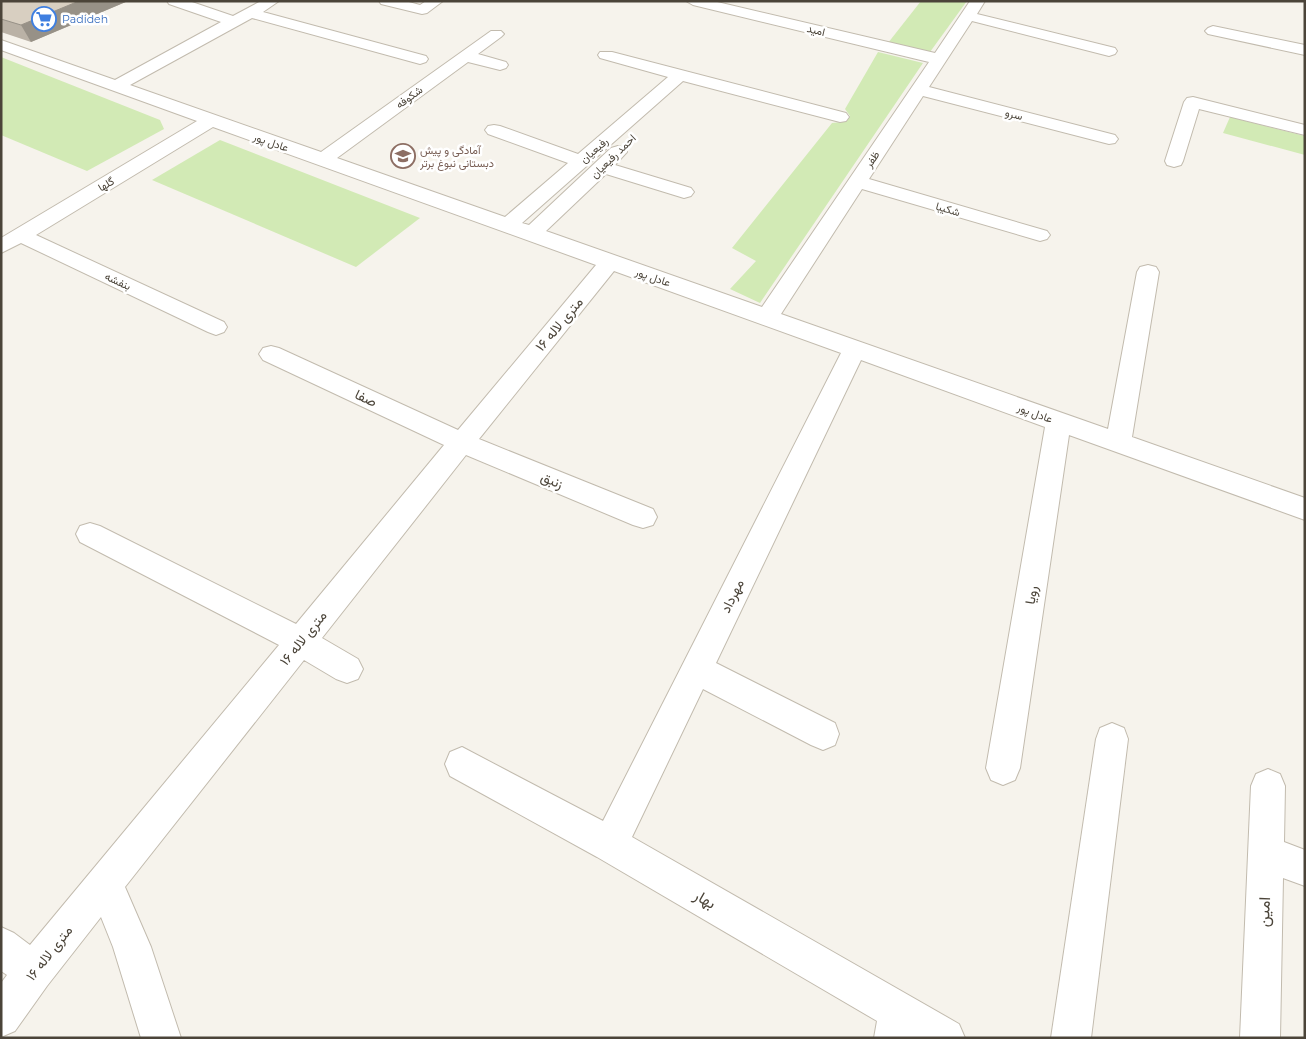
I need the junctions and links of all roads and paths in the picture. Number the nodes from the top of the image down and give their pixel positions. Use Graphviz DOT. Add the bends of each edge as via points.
graph roads {
  1 [pos="174,1"];
  2 [pos="272,1"];
  3 [pos="386,1"];
  4 [pos="693,1"];
  5 [pos="714,3"];
  6 [pos="438,8"];
  7 [pos="973,9"];
  8 [pos="250,13"];
  9 [pos="235,22"];
  10 [pos="1213,31"];
  11 [pos="496,34"];
  12 [pos="1,45"];
  13 [pos="1305,50"];
  14 [pos="1109,51"];
  15 [pos="606,55"];
  16 [pos="466,56"];
  17 [pos="420,59"];
  18 [pos="939,59"];
  19 [pos="500,65"];
  20 [pos="687,77"];
  21 [pos="116,86"];
  22 [pos="919,90"];
  23 [pos="840,117"];
  24 [pos="211,120"];
  25 [pos="494,130"];
  26 [pos="1305,130"];
  27 [pos="1109,139"];
  28 [pos="322,160"];
  29 [pos="581,161"];
  30 [pos="1174,161"];
  31 [pos="603,167"];
  32 [pos="856,182"];
  33 [pos="684,192"];
  34 [pos="507,225"];
  35 [pos="532,234"];
  36 [pos="20,235"];
  37 [pos="1040,235"];
  38 [pos="1,247"];
  39 [pos="610,262"];
  40 [pos="1148,272"];
  41 [pos="767,317"];
  42 [pos="216,327"];
  43 [pos="855,349"];
  44 [pos="271,354"];
  45 [pos="1059,421"];
  46 [pos="462,442"];
  47 [pos="1118,442"];
  48 [pos="1305,509"];
  49 [pos="643,518"];
  50 [pos="90,534"];
  51 [pos="300,641"];
  52 [pos="347,669"];
  53 [pos="696,669"];
  54 [pos="823,734"];
  55 [pos="1112,739"];
  56 [pos="462,764"];
  57 [pos="1003,768"];
  58 [pos="1268,786"];
  59 [pos="610,844"];
  60 [pos="1265,853"];
  61 [pos="1305,868"];
  62 [pos="105,884"];
  63 [pos="1,946"];
  64 [pos="33,972"];
  65 [pos="1,1017"];
  66 [pos="897,1024"];
  67 [pos="161,1038"];
  68 [pos="945,1038"];
  69 [pos="1071,1038"];
  70 [pos="1260,1038"];
  1 -- 9 [label="street"];
  2 -- 8 [label="street"];
  3 -- 6 [label="street" via="422,10"];
  4 -- 5 [label="street, امید"];
  5 -- 18 [label="street, امید"];
  7 -- 14 [label="street"];
  7 -- 18 [label="street, ظفر"];
  8 -- 9 [label="street"];
  8 -- 17 [label="street"];
  9 -- 21 [label="street"];
  10 -- 13 [label="street"];
  11 -- 16 [label="street, شکوفه"];
  12 -- 21 [label="street, عادل پور"];
  15 -- 20 [label="street"];
  16 -- 19 [label="street"];
  16 -- 28 [label="street, شکوفه"];
  18 -- 22 [label="street, ظفر"];
  20 -- 23 [label="street"];
  20 -- 29 [label="street, رفیعیان"];
  20 -- 31 [label="street, احمد رفیعیان"];
  21 -- 24 [label="street, عادل پور"];
  22 -- 27 [label="street, سرو"];
  22 -- 32 [label="street, ظفر"];
  24 -- 28 [label="street, عادل پور"];
  24 -- 36 [label="street, گلها"];
  25 -- 29 [label="street"];
  26 -- 30 [label="street" via="1193,102"];
  28 -- 34 [label="street, عادل پور"];
  29 -- 34 [label="street, رفیعیان"];
  31 -- 33 [label="street"];
  31 -- 35 [label="street, احمد رفیعیان"];
  32 -- 37 [label="street, شکیبا"];
  32 -- 41 [label="street, ظفر"];
  34 -- 35 [label="street, عادل پور"];
  35 -- 39 [label="street, عادل پور"];
  36 -- 38 [label="street, گلها"];
  36 -- 42 [label="street, بنفشه"];
  39 -- 41 [label="street, عادل پور"];
  39 -- 46 [label="street, ۱۶ متری لاله"];
  40 -- 47 [label="street"];
  41 -- 43 [label="street, عادل پور"];
  43 -- 45 [label="street, عادل پور"];
  43 -- 53 [label="street, مهرداد"];
  44 -- 46 [label="street, صفا"];
  45 -- 47 [label="street, عادل پور"];
  45 -- 57 [label="street, رویا"];
  46 -- 49 [label="street, زنبق"];
  46 -- 51 [label="street, ۱۶ متری لاله"];
  47 -- 48 [label="street, عادل پور"];
  50 -- 51 [label="street"];
  51 -- 52 [label="street"];
  51 -- 62 [label="street, ۱۶ متری لاله"];
  53 -- 54 [label="street"];
  53 -- 59 [label="street, مهرداد"];
  55 -- 69 [label="street"];
  56 -- 59 [label="street, بهار"];
  58 -- 60 [label="street, امین"];
  59 -- 66 [label="street, بهار"];
  60 -- 61 [label="street"];
  60 -- 70 [label="street, امین"];
  62 -- 64 [label="street, ۱۶ متری لاله"];
  62 -- 67 [label="street" via="132,947"];
  63 -- 64 [label="street"];
  64 -- 65 [label="street, ۱۶ متری لاله"];
  66 -- 68 [label="street, بهار"];
}
